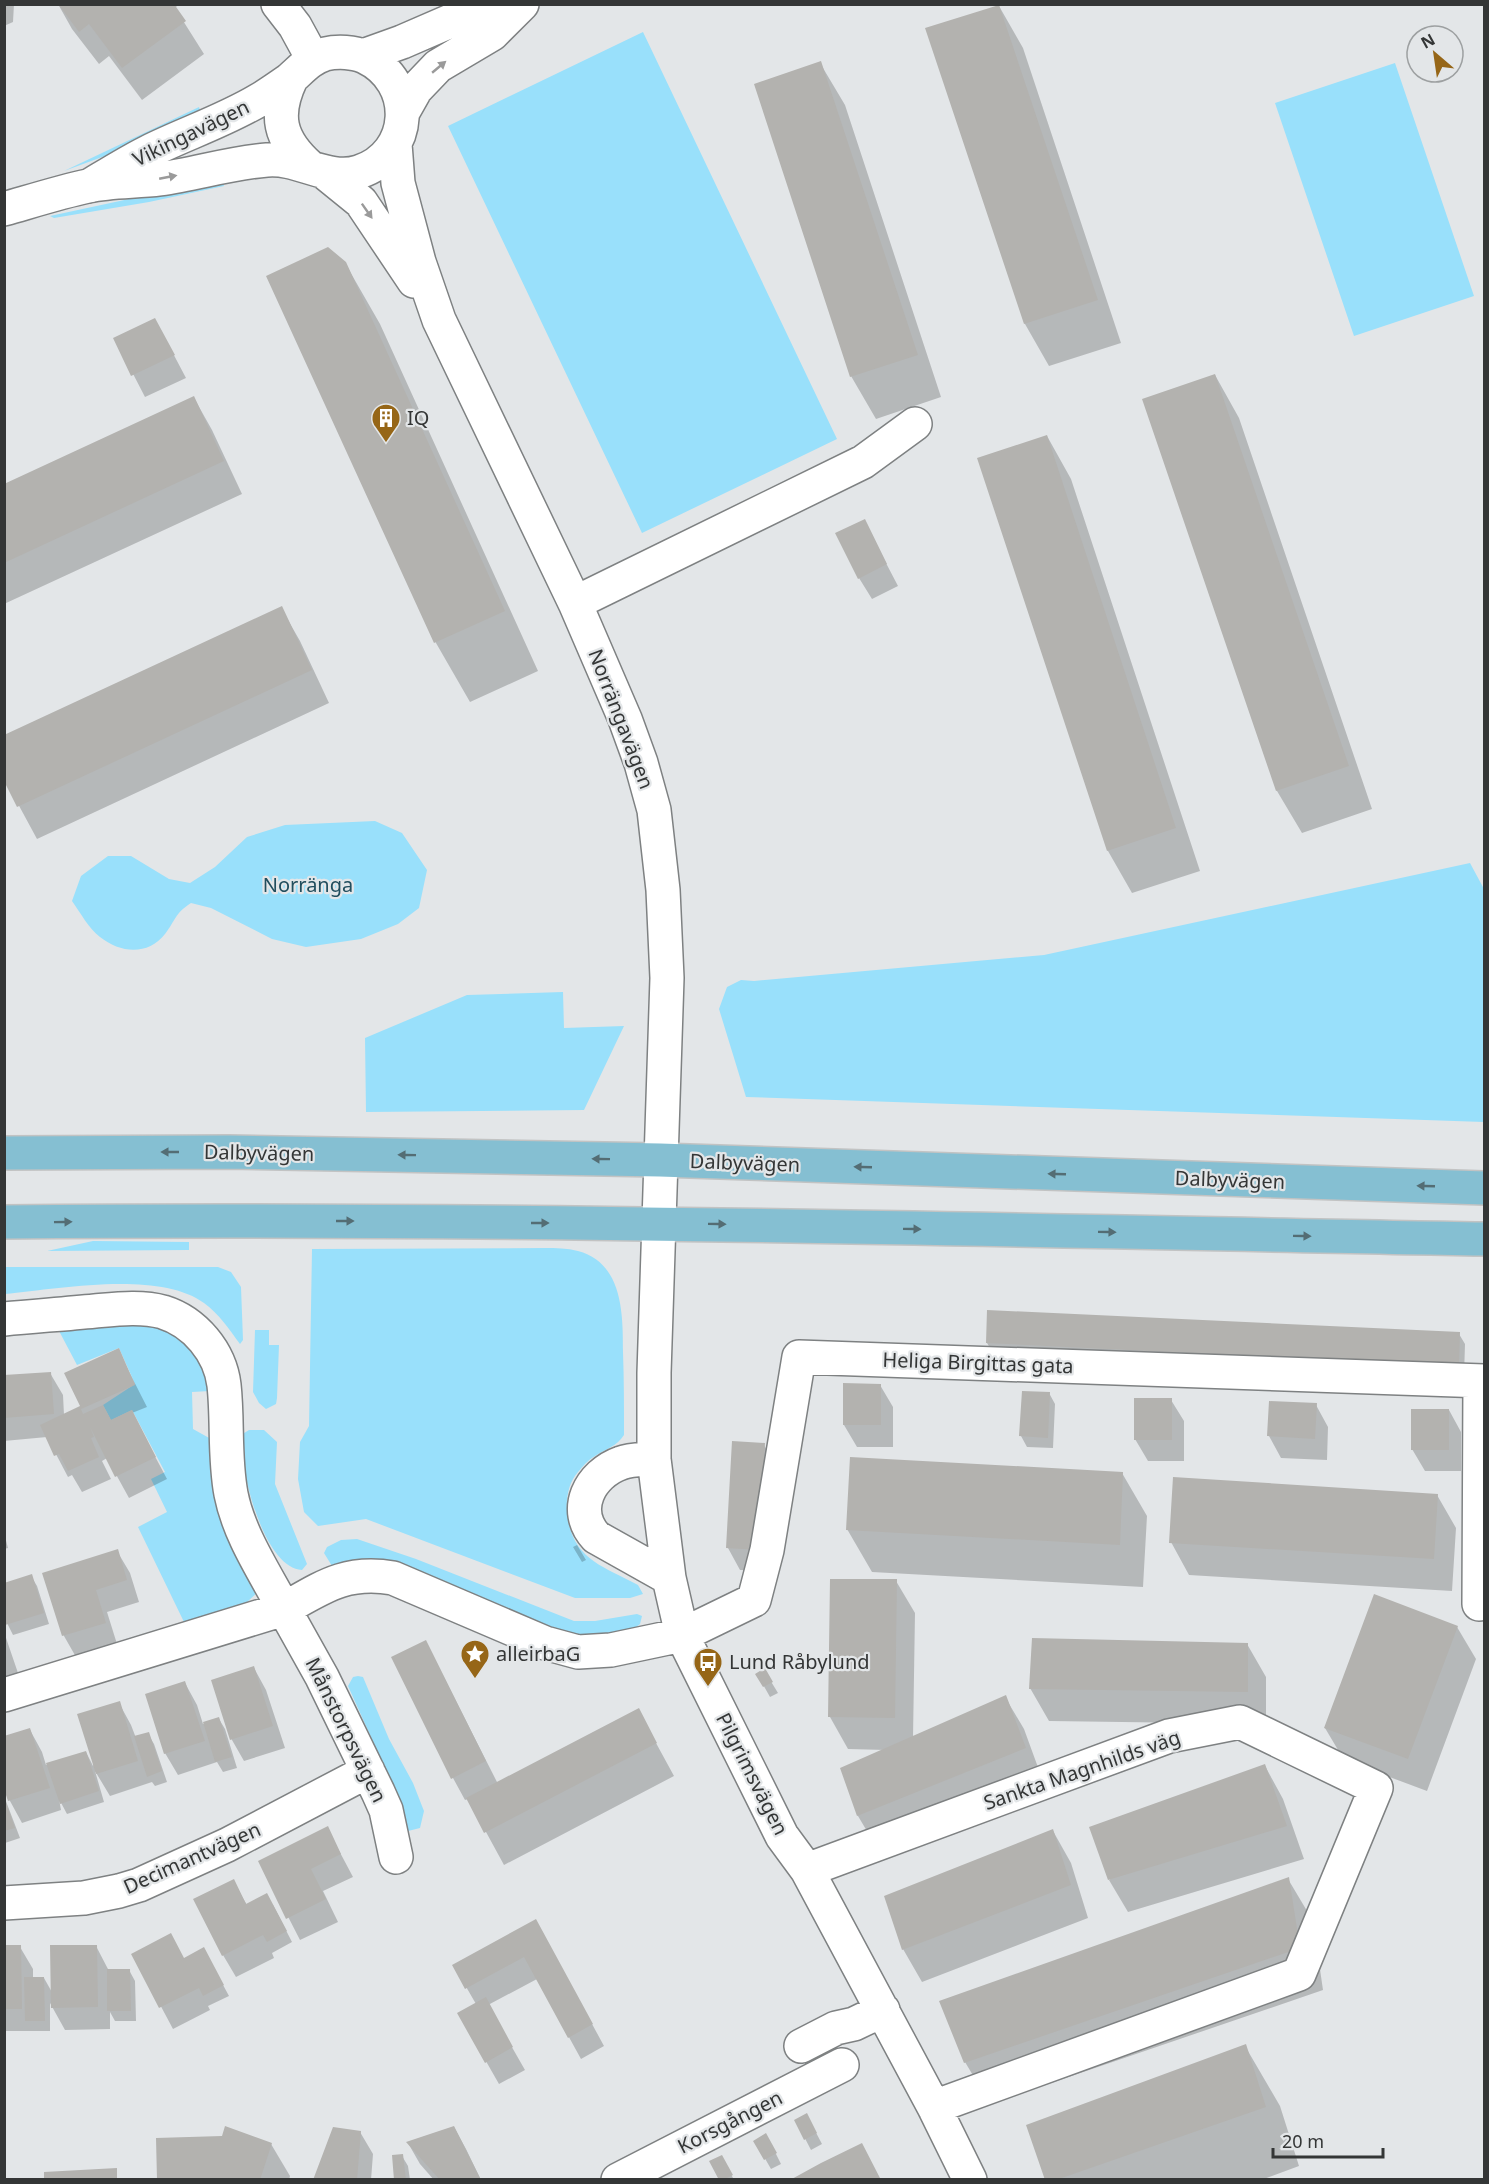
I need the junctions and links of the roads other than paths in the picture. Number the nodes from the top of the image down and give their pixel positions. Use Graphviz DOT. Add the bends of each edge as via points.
graph roads {
  1 [pos="278,4"];
  2 [pos="492,4"];
  3 [pos="522,4"];
  4 [pos="363,56"];
  5 [pos="302,69"];
  6 [pos="403,112"];
  7 [pos="395,144"];
  8 [pos="316,169"];
  9 [pos="89,186"];
  10 [pos="4,209"];
  11 [pos="439,320"];
  12 [pos="915,424"];
  13 [pos="574,603"];
  14 [pos="4,1153"];
  15 [pos="660,1160"];
  16 [pos="1485,1188"];
  17 [pos="4,1222"];
  18 [pos="658,1223"];
  19 [pos="1485,1239"];
  20 [pos="4,1319"];
  21 [pos="1482,1381"];
  22 [pos="654,1460"];
  23 [pos="669,1578"];
  24 [pos="1479,1604"];
  25 [pos="284,1609"];
  26 [pos="682,1635"];
  27 [pos="4,1695"];
  28 [pos="368,1771"];
  29 [pos="396,1857"];
  30 [pos="807,1870"];
  31 [pos="4,1903"];
  32 [pos="883,2010"];
  33 [pos="801,2046"];
  34 [pos="842,2066"];
  35 [pos="934,2107"];
  36 [pos="618,2180"];
  37 [pos="970,2180"];
  1 -- 5 [label="street" via="295,26"];
  2 -- 4 [label="street, Vikingavägen"];
  6 -- 3 [label="street, Vikingavägen, one-way" via="416,89 438,66 492,34"];
  4 -- 5 [label="street, Vikingavägen" via="345,52 326,54"];
  4 -- 6 [label="street" via="391,78 400,94"];
  5 -- 8 [label="street, Vikingavägen" via="282,96 280,116 284,136 294,153"];
  5 -- 9 [label="street, Vikingavägen" via="259,100 149,152"];
  6 -- 7 [label="street, Vikingavägen"];
  7 -- 8 [label="street, Vikingavägen" via="372,167 356,173 340,175"];
  7 -- 11 [label="street, Norrängavägen" via="398,183"];
  9 -- 8 [label="street, Vikingavägen, one-way" via="161,179 270,159"];
  8 -- 11 [label="street, Norrängavägen, one-way" via="361,202"];
  9 -- 10 [label="street, Vikingavägen"];
  11 -- 13 [label="street, Norrängavägen"];
  12 -- 13 [label="street" via="863,462"];
  13 -- 15 [label="street, Norrängavägen" via="625,719 654,810 667,978"];
  15 -- 14 [label="main road, Dalbyvägen, one-way" via="229,1152"];
  16 -- 15 [label="main road, Dalbyvägen, one-way"];
  15 -- 18 [label="street, Norrängavägen"];
  17 -- 18 [label="main road, one-way"];
  18 -- 19 [label="main road, one-way"];
  18 -- 22 [label="street, Pilgrimsvägen"];
  20 -- 25 [label="street, Månstorpsvägen" via="146,1309 176,1317 200,1336 215,1357 224,1383 231,1497 242,1529"];
  21 -- 24 [label="street"];
  21 -- 26 [label="street, Heliga Birgittas gata" via="799,1357 767,1550 753,1600"];
  22 -- 23 [label="street, Pilgrimsvägen"];
  22 -- 23 [label="street" via="625,1461 602,1473 586,1498 585,1518 596,1537"];
  23 -- 26 [label="street, Pilgrimsvägen"];
  25 -- 26 [label="street" via="330,1583 373,1574 393,1578 545,1643 578,1652 611,1650"];
  25 -- 27 [label="street"];
  25 -- 28 [label="street, Månstorpsvägen"];
  26 -- 30 [label="street, Pilgrimsvägen" via="782,1836"];
  28 -- 29 [label="street, Månstorpsvägen" via="386,1810"];
  28 -- 31 [label="street, Decimantvägen" via="227,1845 139,1885 84,1898"];
  30 -- 32 [label="street, Pilgrimsvägen"];
  30 -- 35 [label="street, Sankta Magnhilds väg" via="1169,1736 1240,1722 1376,1788 1299,1974"];
  32 -- 33 [label="street"];
  32 -- 35 [label="street, Pilgrimsvägen"];
  34 -- 36 [label="street, Korsgången"];
  35 -- 37 [label="street, Pilgrimsvägen"];
}
